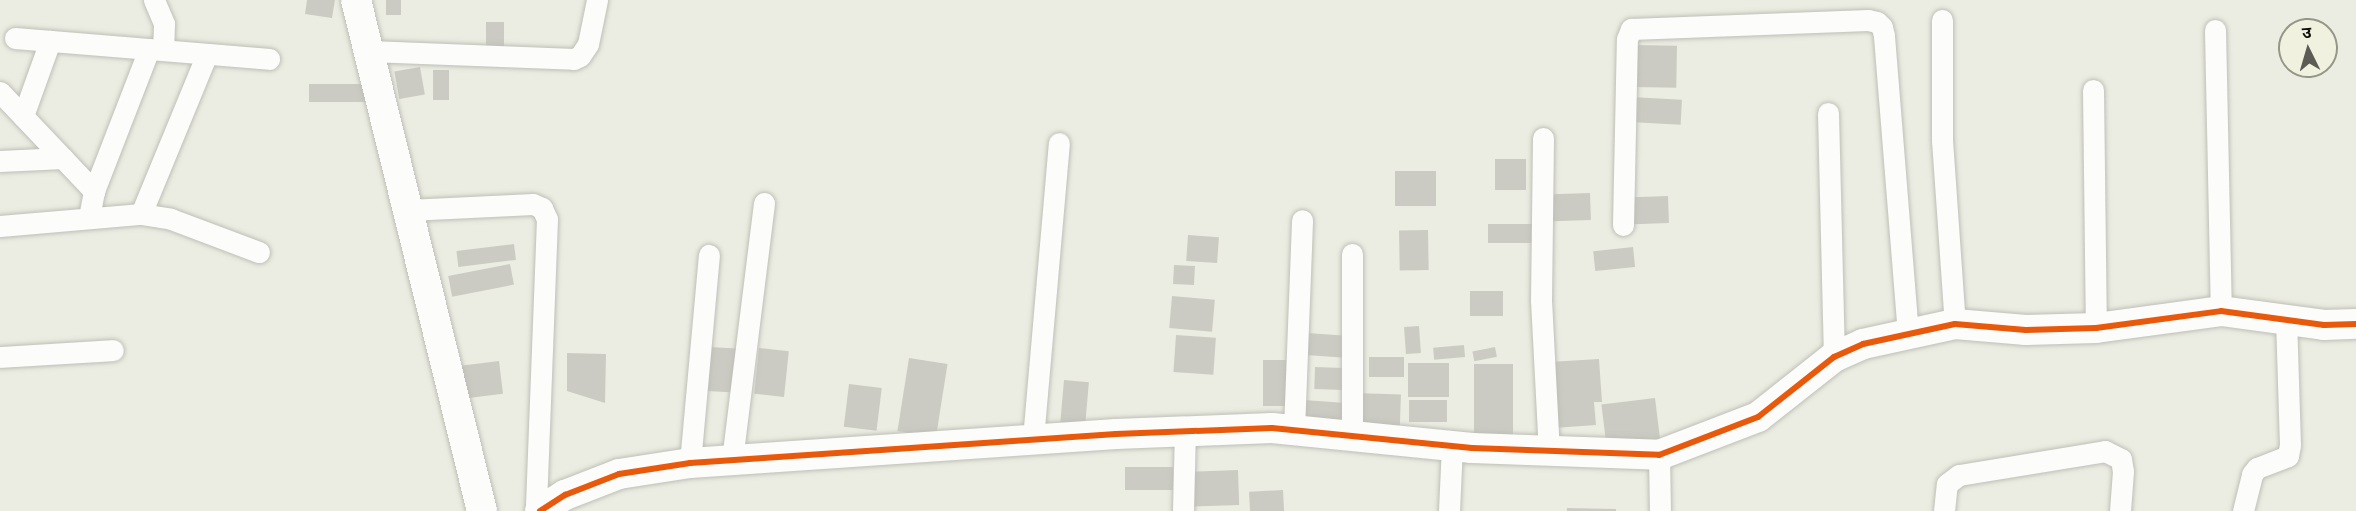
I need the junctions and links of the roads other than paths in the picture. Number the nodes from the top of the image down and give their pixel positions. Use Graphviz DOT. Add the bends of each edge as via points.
graph roads {
  1 [pos="154,0"];
  2 [pos="356,0"];
  3 [pos="597,0"];
  4 [pos="1942,20"];
  5 [pos="2215,30"];
  6 [pos="15,38"];
  7 [pos="50,41"];
  8 [pos="156,50"];
  9 [pos="369,51"];
  10 [pos="207,54"];
  11 [pos="269,59"];
  12 [pos="2093,90"];
  13 [pos="0,92"];
  14 [pos="1828,113"];
  15 [pos="22,116"];
  16 [pos="1543,138"];
  17 [pos="1059,143"];
  18 [pos="63,158"];
  19 [pos="0,161"];
  20 [pos="94,191"];
  21 [pos="764,203"];
  22 [pos="408,210"];
  23 [pos="141,214"];
  24 [pos="89,217"];
  25 [pos="1302,220"];
  26 [pos="1623,225"];
  27 [pos="0,226"];
  28 [pos="260,252"];
  29 [pos="1352,254"];
  30 [pos="710,255"];
  31 [pos="2221,311"];
  32 [pos="2286,319"];
  33 [pos="1955,324"];
  34 [pos="2356,324"];
  35 [pos="2096,327"];
  36 [pos="1908,334"];
  37 [pos="112,350"];
  38 [pos="0,357"];
  39 [pos="1834,357"];
  40 [pos="1294,430"];
  41 [pos="1185,431"];
  42 [pos="1352,435"];
  43 [pos="1033,439"];
  44 [pos="1452,446"];
  45 [pos="1549,451"];
  46 [pos="1659,455"];
  47 [pos="732,460"];
  48 [pos="690,463"];
  49 [pos="482,511"];
  50 [pos="538,511"];
  51 [pos="1183,511"];
  52 [pos="1449,511"];
  53 [pos="1660,511"];
  54 [pos="1944,511"];
  55 [pos="2120,511"];
  56 [pos="2242,511"];
  1 -- 8 [label="street" via="164,24"];
  2 -- 9 [label="street"];
  3 -- 9 [label="street" via="588,44 574,59"];
  4 -- 33 [label="street" via="1942,140"];
  5 -- 31 [label="street"];
  6 -- 7 [label="street"];
  7 -- 8 [label="street"];
  7 -- 15 [label="street"];
  8 -- 10 [label="street"];
  8 -- 20 [label="street"];
  9 -- 22 [label="street"];
  10 -- 11 [label="street"];
  10 -- 23 [label="street"];
  12 -- 35 [label="street"];
  13 -- 15 [label="street"];
  14 -- 39 [label="street"];
  15 -- 18 [label="street"];
  16 -- 45 [label="street" via="1541,300"];
  17 -- 43 [label="street"];
  18 -- 19 [label="street"];
  18 -- 20 [label="street"];
  20 -- 24 [label="street"];
  21 -- 47 [label="street"];
  22 -- 49 [label="street"];
  22 -- 50 [label="street" via="533,204 542,208 547,219"];
  23 -- 24 [label="street"];
  23 -- 28 [label="street" via="171,219"];
  24 -- 27 [label="street"];
  25 -- 40 [label="street"];
  26 -- 36 [label="street" via="1627,39 1631,29 1877,22 1884,36"];
  29 -- 42 [label="street"];
  30 -- 48 [label="street"];
  31 -- 32 [label="street"];
  31 -- 35 [label="street"];
  32 -- 34 [label="street" via="2324,325"];
  32 -- 56 [label="street" via="2288,456 2257,468"];
  33 -- 35 [label="street" via="2026,330"];
  33 -- 36 [label="street"];
  36 -- 39 [label="street" via="1863,344"];
  37 -- 38 [label="street"];
  39 -- 46 [label="street" via="1758,417"];
  40 -- 41 [label="street"];
  40 -- 42 [label="street"];
  41 -- 43 [label="street"];
  41 -- 51 [label="street"];
  42 -- 44 [label="street"];
  43 -- 47 [label="street"];
  44 -- 45 [label="street"];
  44 -- 52 [label="street"];
  45 -- 46 [label="street"];
  46 -- 53 [label="street"];
  47 -- 48 [label="street"];
  48 -- 50 [label="street" via="619,474"];
  54 -- 55 [label="street" via="1947,484 1959,475 2105,451 2121,459"];
}
